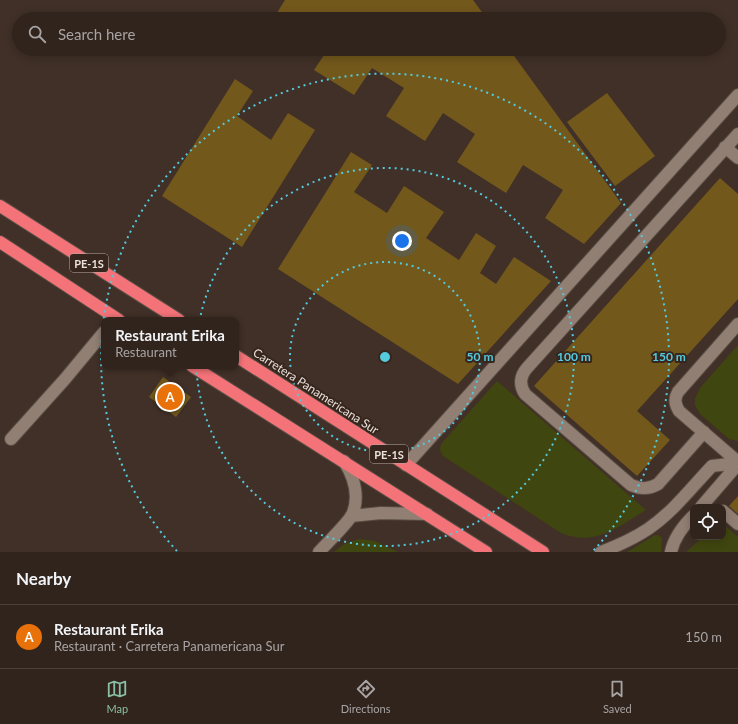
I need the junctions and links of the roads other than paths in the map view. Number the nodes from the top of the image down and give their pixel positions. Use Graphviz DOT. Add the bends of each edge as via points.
graph roads {
  1 [pos="738,94"];
  2 [pos="738,134"];
  3 [pos="726,147"];
  4 [pos="738,158"];
  5 [pos="0,206"];
  6 [pos="1,244"];
  7 [pos="113,317"];
  8 [pos="174,317"];
  9 [pos="738,324"];
  10 [pos="101,336"];
  11 [pos="239,358"];
  12 [pos="197,369"];
  13 [pos="704,432"];
  14 [pos="11,440"];
  15 [pos="344,461"];
  16 [pos="738,463"];
  17 [pos="406,465"];
  18 [pos="705,503"];
  19 [pos="427,514"];
  20 [pos="726,514"];
  21 [pos="351,516"];
  22 [pos="690,519"];
  23 [pos="738,524"];
  24 [pos="319,552"];
  25 [pos="486,552"];
  26 [pos="543,552"];
  27 [pos="601,552"];
  28 [pos="671,552"];
  1 -- 17 [label="street"];
  2 -- 3 [label="street"];
  3 -- 4 [label="street"];
  3 -- 13 [label="street" via="526,368 521,382 525,394 637,488 648,488 658,484"];
  5 -- 8 [label="highway, PE-1S"];
  6 -- 7 [label="highway, PE-1S"];
  9 -- 13 [label="street" via="676,396 679,411"];
  10 -- 14 [label="street"];
  11 -- 17 [label="highway, Carretera Panamericana Sur / PE-1S"];
  12 -- 15 [label="highway, PE-1S"];
  13 -- 16 [label="street"];
  15 -- 19 [label="highway, PE-1S"];
  15 -- 21 [label="street" via="355,489 355,508"];
  16 -- 18 [label="street"];
  16 -- 27 [label="street" via="712,466 667,514 648,529 626,542"];
  17 -- 26 [label="highway, Carretera Panamericana Sur / PE-1S"];
  19 -- 21 [label="street" via="381,513"];
  19 -- 25 [label="highway, PE-1S"];
  20 -- 23 [label="street"];
  21 -- 24 [label="street"];
  22 -- 28 [label="street" via="682,527"];
}
